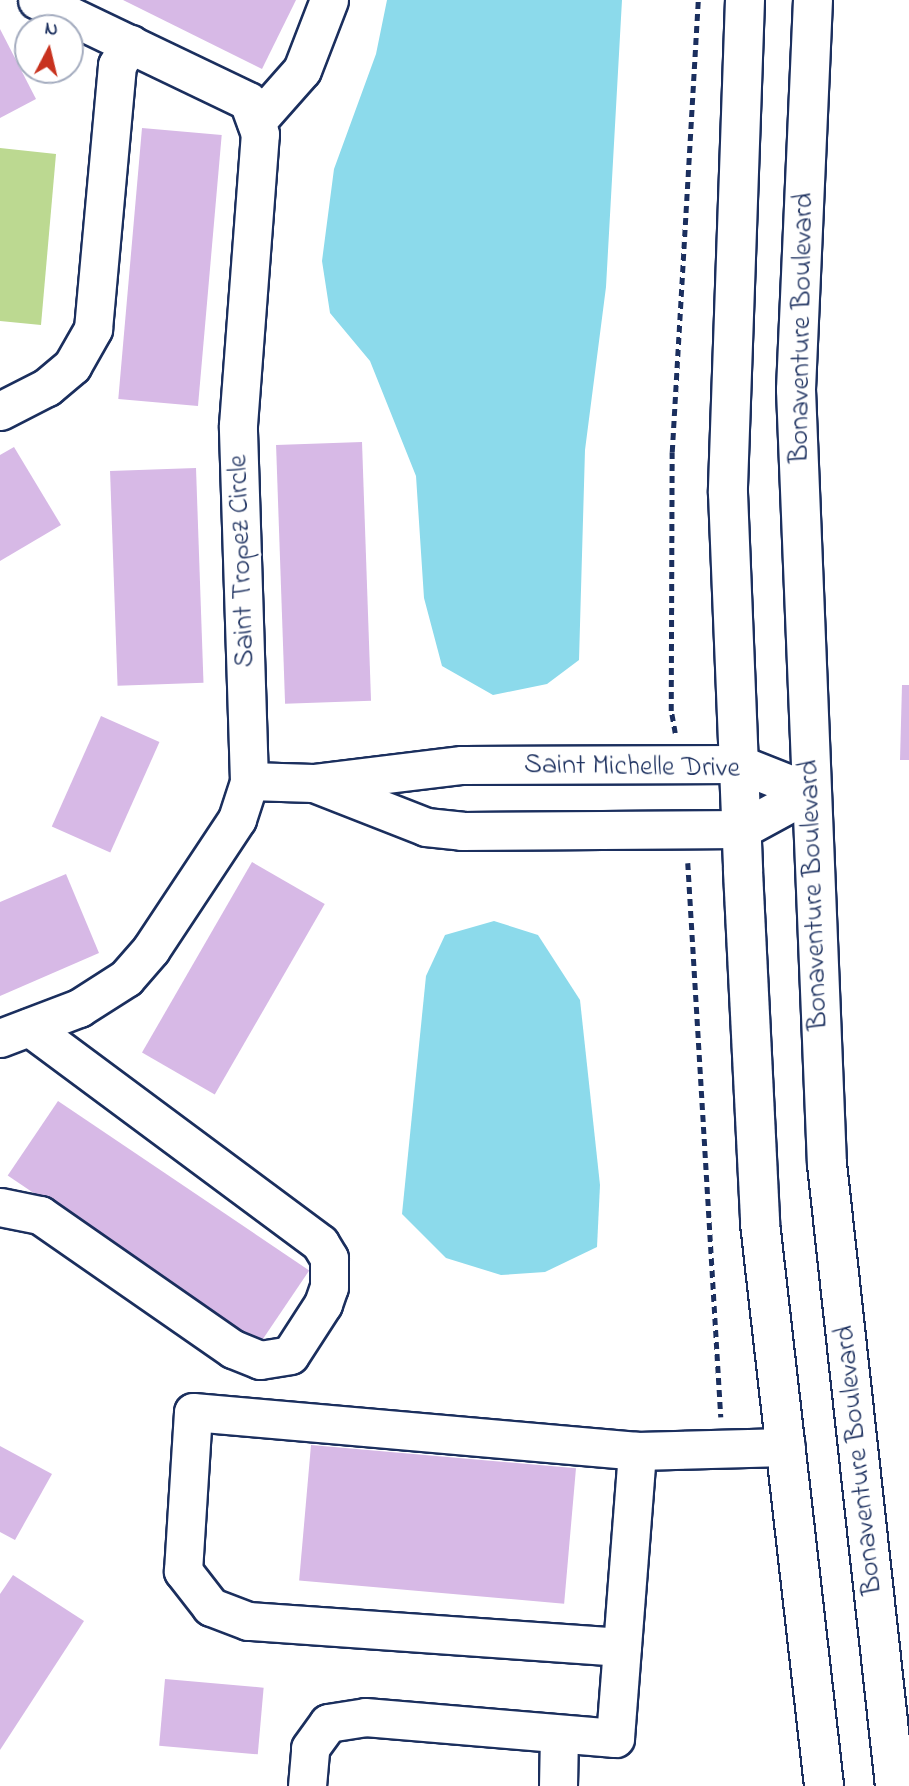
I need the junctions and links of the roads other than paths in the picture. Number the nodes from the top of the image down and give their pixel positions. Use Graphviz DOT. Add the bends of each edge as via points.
graph roads {
  1 [pos="37,0"];
  2 [pos="329,0"];
  3 [pos="745,0"];
  4 [pos="813,0"];
  5 [pos="130,44"];
  6 [pos="256,122"];
  7 [pos="0,411"];
  8 [pos="739,764"];
  9 [pos="249,781"];
  10 [pos="313,783"];
  11 [pos="810,792"];
  12 [pos="742,829"];
  13 [pos="14,1032"];
  14 [pos="0,1207"];
  15 [pos="786,1447"];
  16 [pos="637,1451"];
  17 [pos="622,1647"];
  18 [pos="559,1734"];
  19 [pos="306,1786"];
  20 [pos="558,1786"];
  21 [pos="824,1786"];
  22 [pos="895,1786"];
  1 -- 5 [label="street"];
  2 -- 6 [label="street" via="302,70"];
  3 -- 8 [label="main road" via="728,493"];
  4 -- 11 [label="main road, Bonaventure Boulevard" via="796,390"];
  5 -- 6 [label="street" via="247,101"];
  5 -- 7 [label="street" via="117,65 93,328 72,366 47,387"];
  6 -- 9 [label="street, Saint Tropez Circle" via="260,134 238,425"];
  8 -- 10 [label="street, Saint Michelle Drive" via="462,765"];
  8 -- 11 [label="street, Saint Michelle Drive"];
  8 -- 12 [label="main road"];
  9 -- 10 [label="street, Saint Michelle Drive"];
  9 -- 13 [label="street, Saint Tropez Circle" via="237,818 151,949 126,978 79,1008"];
  10 -- 12 [label="street, Saint Michelle Drive" via="426,827 462,831"];
  11 -- 12 [label="street, Saint Michelle Drive"];
  11 -- 22 [label="main road, Bonaventure Boulevard" via="827,1164"];
  12 -- 15 [label="main road" via="760,1223"];
  13 -- 14 [label="street" via="320,1243 329,1258 329,1287 290,1355 260,1360 233,1349 40,1214"];
  15 -- 16 [label="street"];
  15 -- 21 [label="main road"];
  16 -- 17 [label="street"];
  16 -- 17 [label="street" via="193,1412 183,1571 211,1607 248,1620"];
  17 -- 18 [label="street" via="615,1738"];
  18 -- 19 [label="street" via="365,1717 328,1723 310,1748"];
  18 -- 20 [label="street"];
}
